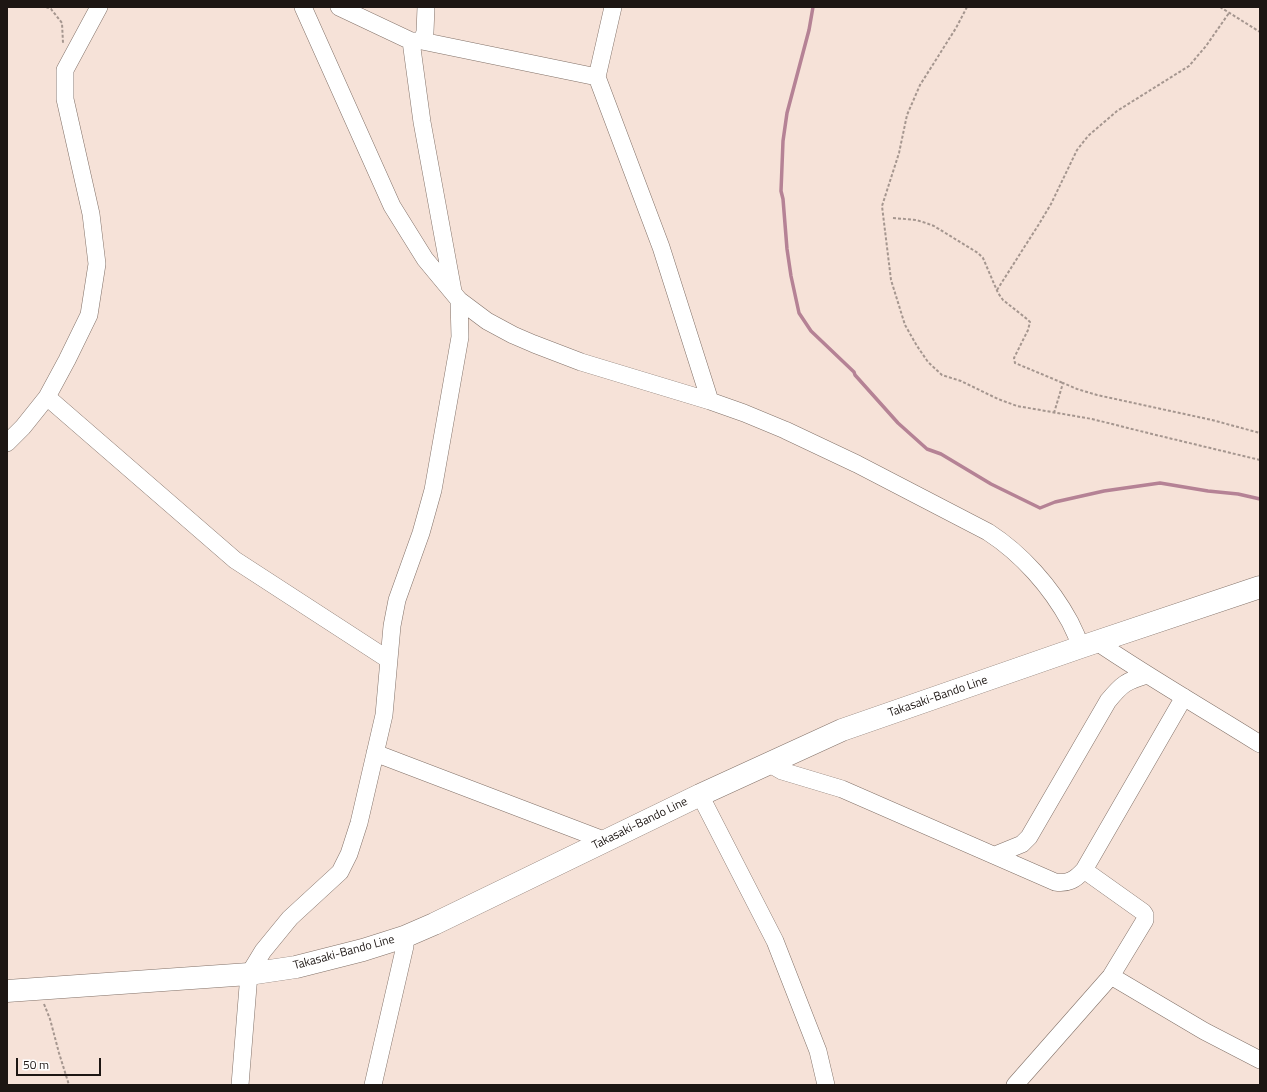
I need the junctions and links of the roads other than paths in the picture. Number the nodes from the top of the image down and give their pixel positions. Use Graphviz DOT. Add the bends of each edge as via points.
graph roads {
  1 [pos="99,7"];
  2 [pos="303,7"];
  3 [pos="339,7"];
  4 [pos="426,7"];
  5 [pos="614,7"];
  6 [pos="417,41"];
  7 [pos="597,77"];
  8 [pos="456,296"];
  9 [pos="47,397"];
  10 [pos="710,401"];
  11 [pos="7,444"];
  12 [pos="1260,588"];
  13 [pos="1089,644"];
  14 [pos="389,660"];
  15 [pos="1147,675"];
  16 [pos="1184,696"];
  17 [pos="1260,744"];
  18 [pos="375,753"];
  19 [pos="768,763"];
  20 [pos="700,795"];
  21 [pos="606,841"];
  22 [pos="995,855"];
  23 [pos="1084,870"];
  24 [pos="404,937"];
  25 [pos="249,974"];
  26 [pos="1111,976"];
  27 [pos="7,991"];
  28 [pos="1260,1060"];
  29 [pos="240,1085"];
  30 [pos="373,1085"];
  31 [pos="826,1085"];
  32 [pos="1015,1085"];
  1 -- 9 [label="street" via="65,70 64,99 91,214 97,264 88,315"];
  2 -- 8 [label="street" via="392,206 424,259"];
  3 -- 6 [label="street"];
  4 -- 6 [label="street" via="425,32"];
  5 -- 7 [label="street"];
  6 -- 7 [label="street"];
  6 -- 8 [label="street" via="422,122"];
  7 -- 10 [label="street" via="661,247"];
  8 -- 10 [label="street" via="487,321 534,344 581,362"];
  8 -- 14 [label="street" via="460,337 433,490 397,600"];
  9 -- 11 [label="street"];
  9 -- 14 [label="street" via="236,560"];
  10 -- 13 [label="street" via="785,430 857,464 957,515 1003,542 1042,582"];
  12 -- 13 [label="main road, Takasaki-Bando Line"];
  13 -- 15 [label="street"];
  13 -- 19 [label="main road, Takasaki-Bando Line" via="842,730"];
  14 -- 18 [label="street" via="384,715"];
  15 -- 16 [label="street"];
  15 -- 22 [label="street" via="1131,679 1108,701 1029,837 1022,844"];
  16 -- 17 [label="street"];
  16 -- 23 [label="street"];
  18 -- 21 [label="street"];
  18 -- 25 [label="street" via="359,823 340,872 290,918 263,951"];
  19 -- 20 [label="main road, Takasaki-Bando Line"];
  19 -- 22 [label="street" via="782,771 842,789"];
  20 -- 21 [label="main road, Takasaki-Bando Line"];
  20 -- 31 [label="street" via="775,941 818,1051"];
  21 -- 24 [label="main road, Takasaki-Bando Line"];
  22 -- 23 [label="street" via="1055,882 1070,882"];
  23 -- 26 [label="street" via="1145,915 1145,920"];
  24 -- 25 [label="main road, Takasaki-Bando Line" via="329,960"];
  24 -- 30 [label="street" via="405,946"];
  25 -- 27 [label="main road, Takasaki-Bando Line"];
  25 -- 29 [label="street"];
  26 -- 28 [label="street" via="1204,1031"];
  26 -- 32 [label="street"];
}
